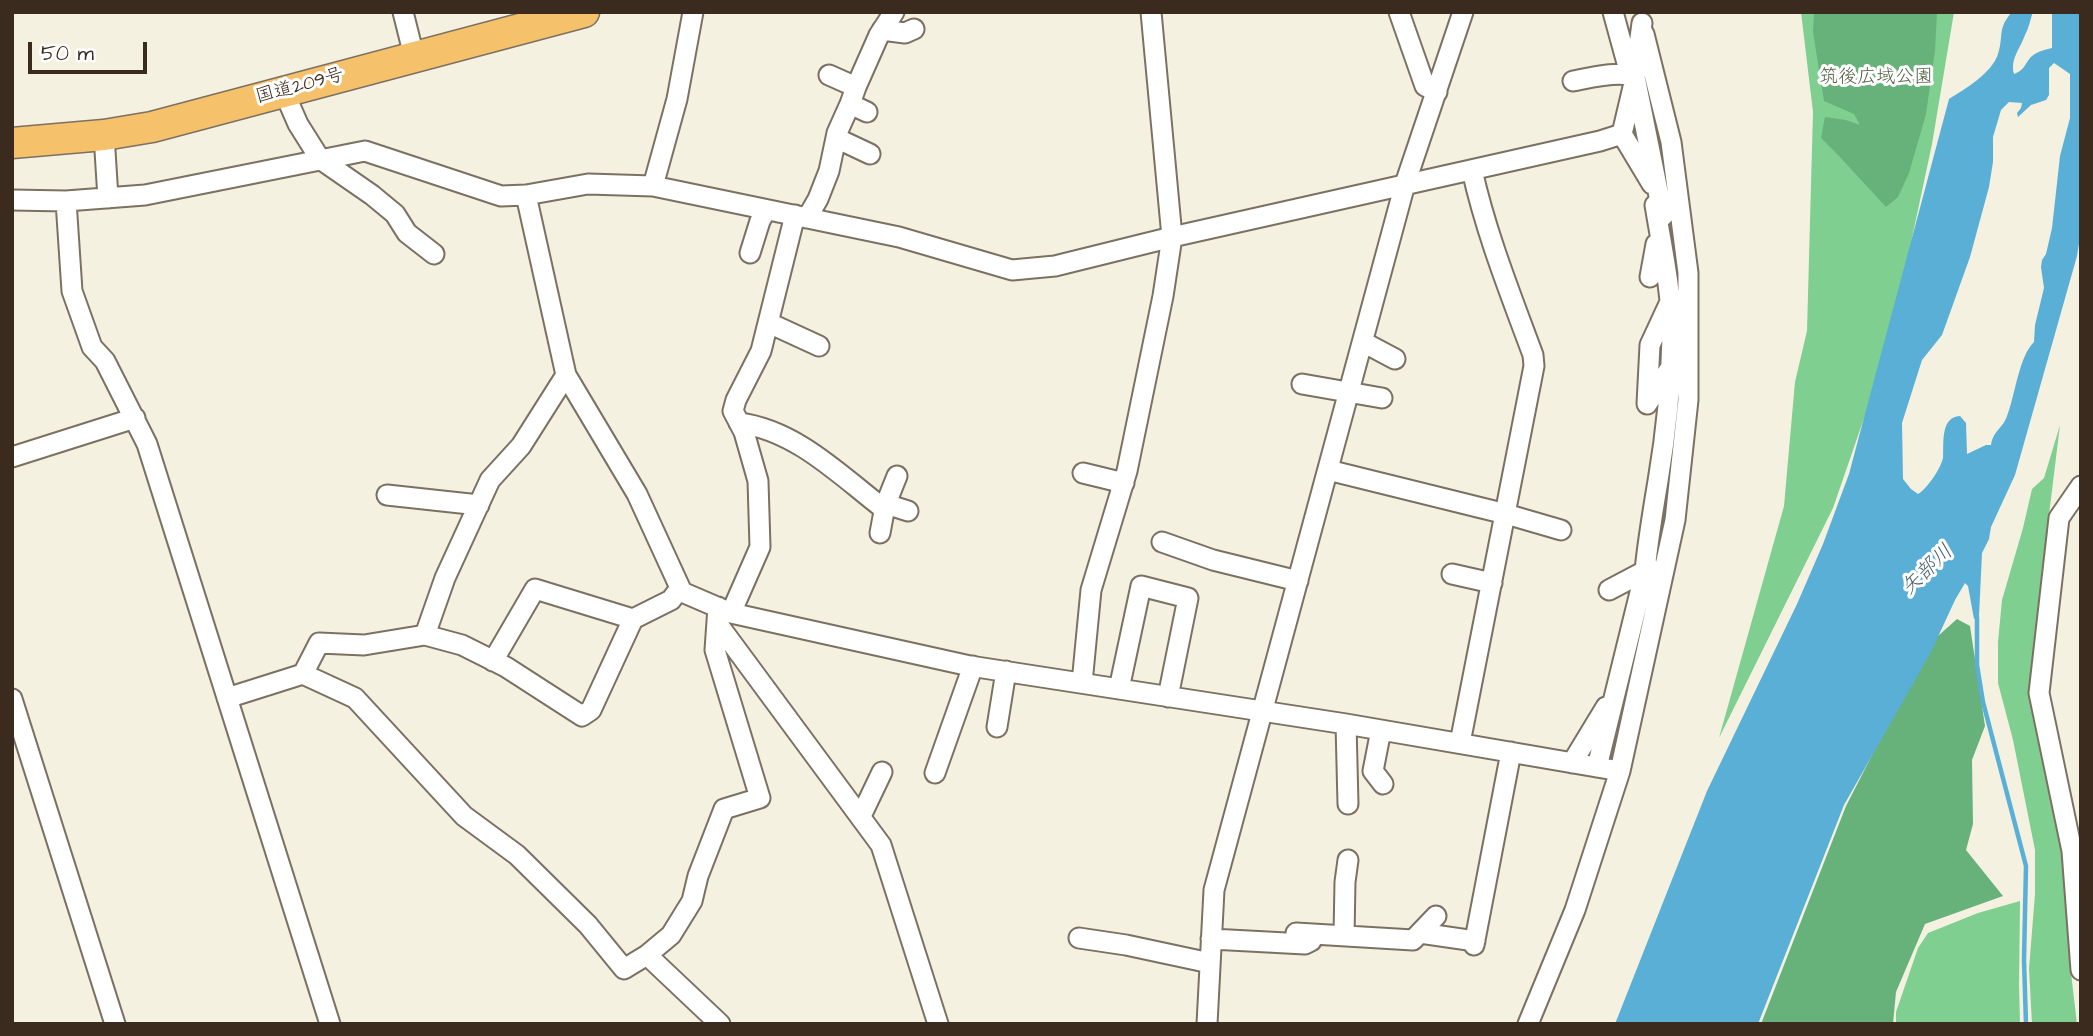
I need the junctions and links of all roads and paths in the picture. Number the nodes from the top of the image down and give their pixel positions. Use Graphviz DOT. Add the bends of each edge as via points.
graph roads {
  1 [pos="403,12"];
  2 [pos="584,12"];
  3 [pos="693,12"];
  4 [pos="894,12"];
  5 [pos="1151,12"];
  6 [pos="1399,12"];
  7 [pos="1463,12"];
  8 [pos="1613,12"];
  9 [pos="1640,18"];
  10 [pos="914,29"];
  11 [pos="882,30"];
  12 [pos="414,56"];
  13 [pos="1626,73"];
  14 [pos="829,75"];
  15 [pos="1573,81"];
  16 [pos="285,92"];
  17 [pos="1437,92"];
  18 [pos="858,101"];
  19 [pos="1622,134"];
  20 [pos="104,135"];
  21 [pos="836,138"];
  22 [pos="12,143"];
  23 [pos="870,154"];
  24 [pos="320,159"];
  25 [pos="1472,170"];
  26 [pos="1405,184"];
  27 [pos="653,186"];
  28 [pos="526,195"];
  29 [pos="108,198"];
  30 [pos="12,200"];
  31 [pos="66,201"];
  32 [pos="1653,203"];
  33 [pos="766,209"];
  34 [pos="801,217"];
  35 [pos="1659,228"];
  36 [pos="1172,237"];
  37 [pos="750,253"];
  38 [pos="434,254"];
  39 [pos="1650,277"];
  40 [pos="1688,284"];
  41 [pos="1669,303"];
  42 [pos="769,323"];
  43 [pos="1363,342"];
  44 [pos="819,346"];
  45 [pos="1395,359"];
  46 [pos="1670,368"];
  47 [pos="566,376"];
  48 [pos="1302,384"];
  49 [pos="1349,393"];
  50 [pos="1382,398"];
  51 [pos="135,418"];
  52 [pos="739,423"];
  53 [pos="12,457"];
  54 [pos="1328,470"];
  55 [pos="1083,473"];
  56 [pos="897,476"];
  57 [pos="1124,483"];
  58 [pos="2081,486"];
  59 [pos="387,495"];
  60 [pos="479,505"];
  61 [pos="885,507"];
  62 [pos="1676,508"];
  63 [pos="908,511"];
  64 [pos="1506,514"];
  65 [pos="1561,530"];
  66 [pos="880,533"];
  67 [pos="1162,542"];
  68 [pos="1645,571"];
  69 [pos="1452,574"];
  70 [pos="1298,581"];
  71 [pos="1492,583"];
  72 [pos="680,588"];
  73 [pos="722,614"];
  74 [pos="1634,616"];
  75 [pos="633,619"];
  76 [pos="425,635"];
  77 [pos="1647,649"];
  78 [pos="493,661"];
  79 [pos="974,666"];
  80 [pos="1006,671"];
  81 [pos="303,674"];
  82 [pos="1082,683"];
  83 [pos="1119,689"];
  84 [pos="1616,692"];
  85 [pos="1168,697"];
  86 [pos="228,698"];
  87 [pos="12,699"];
  88 [pos="1264,712"];
  89 [pos="1346,724"];
  90 [pos="997,727"];
  91 [pos="1381,730"];
  92 [pos="1460,743"];
  93 [pos="1511,752"];
  94 [pos="1572,763"];
  95 [pos="1597,767"];
  96 [pos="1620,771"];
  97 [pos="882,772"];
  98 [pos="935,773"];
  99 [pos="1383,784"];
  100 [pos="1348,804"];
  101 [pos="861,816"];
  102 [pos="1348,860"];
  103 [pos="1436,916"];
  104 [pos="1420,933"];
  105 [pos="1344,936"];
  106 [pos="1079,938"];
  107 [pos="1212,939"];
  108 [pos="646,955"];
  109 [pos="1210,963"];
  110 [pos="2081,970"];
  111 [pos="114,1024"];
  112 [pos="330,1024"];
  113 [pos="720,1024"];
  114 [pos="938,1024"];
  115 [pos="1207,1024"];
  116 [pos="1528,1024"];
  1 -- 12 [label="street"];
  2 -- 12 [label="highway, 国道209号"];
  3 -- 27 [label="street" via="677,99"];
  4 -- 11 [label="street"];
  5 -- 36 [label="street"];
  6 -- 17 [label="street" via="1425,86"];
  7 -- 17 [label="street"];
  8 -- 13 [label="street"];
  9 -- 13 [label="street"];
  9 -- 40 [label="street" via="1671,142"];
  10 -- 11 [label="street" via="905,33"];
  11 -- 18 [label="street"];
  12 -- 16 [label="highway, 国道209号"];
  13 -- 15 [label="street"];
  13 -- 19 [label="street"];
  13 -- 32 [label="street"];
  14 -- 18 [label="street"];
  16 -- 20 [label="highway, 国道209号"];
  16 -- 24 [label="street"];
  17 -- 26 [label="street"];
  18 -- 21 [label="street"];
  19 -- 25 [label="street"];
  19 -- 32 [label="street" via="1647,173"];
  20 -- 22 [label="highway, 国道209号"];
  20 -- 29 [label="street"];
  21 -- 23 [label="street"];
  21 -- 34 [label="street" via="818,200"];
  24 -- 28 [label="street" via="365,151 501,196"];
  24 -- 29 [label="street" via="145,195"];
  24 -- 38 [label="street" via="373,195 395,214 407,233"];
  25 -- 26 [label="street"];
  25 -- 64 [label="street" via="1494,252 1533,355"];
  26 -- 36 [label="street"];
  26 -- 43 [label="street"];
  27 -- 28 [label="street" via="588,184"];
  27 -- 33 [label="street"];
  28 -- 47 [label="street"];
  29 -- 31 [label="street"];
  30 -- 31 [label="street"];
  31 -- 51 [label="street" via="72,291 92,347 105,361"];
  32 -- 35 [label="street"];
  32 -- 40 [label="street"];
  33 -- 34 [label="street"];
  33 -- 37 [label="street"];
  34 -- 36 [label="street" via="899,237 1012,270 1055,266"];
  34 -- 42 [label="street"];
  35 -- 39 [label="street"];
  35 -- 41 [label="street"];
  36 -- 57 [label="street"];
  40 -- 62 [label="street" via="1688,400"];
  41 -- 46 [label="street"];
  41 -- 46 [label="street" via="1650,345 1647,404"];
  42 -- 44 [label="street"];
  42 -- 52 [label="street" via="761,351 736,400 733,411"];
  43 -- 45 [label="street"];
  43 -- 49 [label="street"];
  46 -- 68 [label="street"];
  47 -- 60 [label="street" via="521,446 490,480"];
  47 -- 72 [label="street" via="637,494"];
  48 -- 49 [label="street"];
  49 -- 50 [label="street"];
  49 -- 54 [label="street"];
  51 -- 53 [label="street"];
  51 -- 86 [label="street"];
  52 -- 61 [label="street" via="780,434"];
  52 -- 73 [label="street" via="758,481 760,547"];
  54 -- 64 [label="street"];
  54 -- 70 [label="street"];
  55 -- 57 [label="street"];
  56 -- 61 [label="street"];
  57 -- 82 [label="street" via="1091,590"];
  58 -- 110 [label="street" via="2059,518 2039,693 2072,851"];
  59 -- 60 [label="street"];
  60 -- 76 [label="street"];
  61 -- 63 [label="street"];
  61 -- 66 [label="street"];
  62 -- 68 [label="street" via="1665,520"];
  62 -- 77 [label="street"];
  64 -- 65 [label="street"];
  64 -- 71 [label="street"];
  67 -- 70 [label="street"];
  68 -- 74 [label="street"];
  68 -- 74 [label="street" via="1612,588"];
  69 -- 71 [label="street"];
  70 -- 88 [label="street"];
  71 -- 92 [label="street"];
  72 -- 73 [label="street"];
  72 -- 75 [label="street" via="671,600"];
  73 -- 79 [label="street"];
  73 -- 101 [label="street"];
  73 -- 108 [label="street" via="715,650 760,798 724,809 692,901 671,935"];
  74 -- 84 [label="street"];
  75 -- 78 [label="street" via="535,589"];
  75 -- 78 [label="street" via="591,710 582,716"];
  76 -- 78 [label="street" via="462,645"];
  76 -- 81 [label="street" via="364,645 319,643"];
  77 -- 84 [label="street"];
  77 -- 96 [label="street"];
  79 -- 80 [label="street"];
  79 -- 98 [label="street"];
  80 -- 82 [label="street"];
  80 -- 90 [label="street"];
  81 -- 86 [label="street"];
  81 -- 108 [label="street" via="355,698 464,816 517,855 588,925 624,969"];
  82 -- 83 [label="street"];
  83 -- 85 [label="street"];
  83 -- 85 [label="street" via="1141,586 1188,598"];
  84 -- 94 [label="street"];
  84 -- 95 [label="street"];
  85 -- 88 [label="street"];
  86 -- 112 [label="street"];
  87 -- 111 [label="street"];
  88 -- 89 [label="street"];
  88 -- 107 [label="street" via="1214,890"];
  89 -- 91 [label="street"];
  89 -- 100 [label="street"];
  91 -- 92 [label="street"];
  91 -- 99 [label="street" via="1373,771"];
  92 -- 93 [label="street"];
  93 -- 94 [label="street"];
  93 -- 104 [label="street" via="1474,943"];
  94 -- 95 [label="street"];
  95 -- 96 [label="street"];
  96 -- 116 [label="street" via="1575,910"];
  97 -- 101 [label="street"];
  101 -- 114 [label="street" via="881,845"];
  102 -- 105 [label="street"];
  103 -- 104 [label="street"];
  104 -- 105 [label="street" via="1413,940"];
  105 -- 107 [label="street" via="1304,933 1312,940 1306,944"];
  106 -- 109 [label="street"];
  107 -- 109 [label="street"];
  108 -- 113 [label="street"];
  109 -- 115 [label="street"];
}
